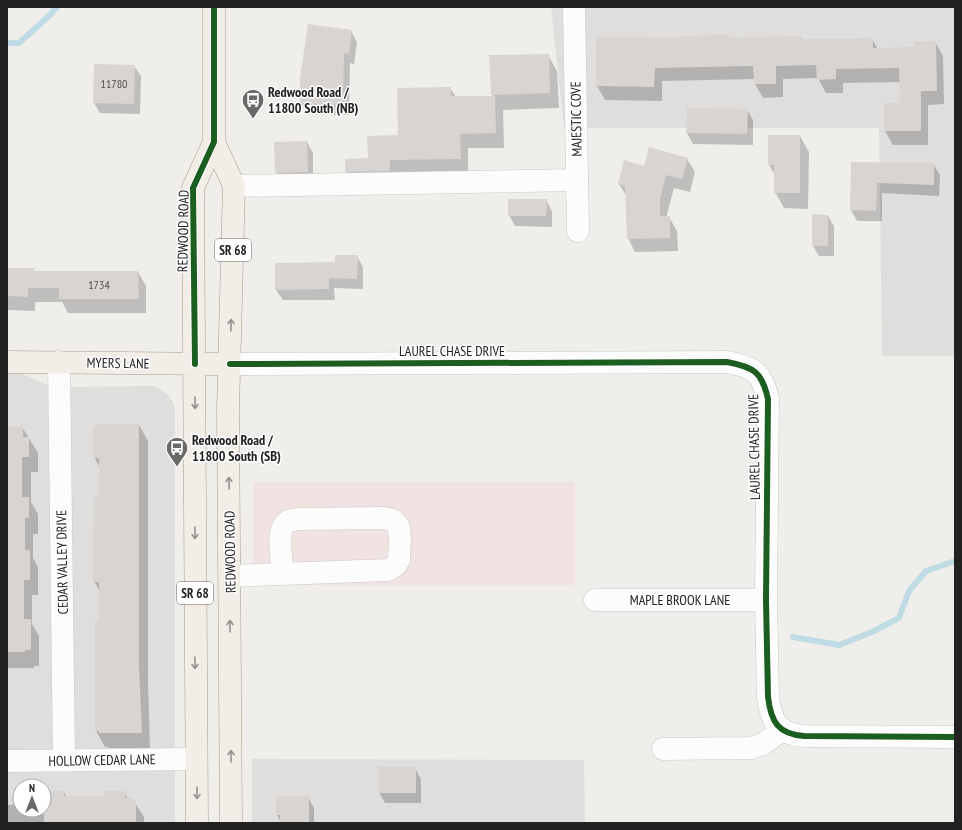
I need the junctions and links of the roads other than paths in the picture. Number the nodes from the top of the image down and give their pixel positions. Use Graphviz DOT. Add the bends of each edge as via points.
graph roads {
  1 [pos="214,7"];
  2 [pos="574,7"];
  3 [pos="214,142"];
  4 [pos="577,180"];
  5 [pos="234,186"];
  6 [pos="578,231"];
  7 [pos="7,362"];
  8 [pos="59,362"];
  9 [pos="195,364"];
  10 [pos="230,364"];
  11 [pos="283,573"];
  12 [pos="230,576"];
  13 [pos="595,600"];
  14 [pos="766,600"];
  15 [pos="782,730"];
  16 [pos="955,737"];
  17 [pos="663,748"];
  18 [pos="196,759"];
  19 [pos="7,761"];
  20 [pos="64,761"];
  21 [pos="197,823"];
  22 [pos="231,823"];
  1 -- 3 [label="main road, REDWOOD ROAD / SR 68"];
  2 -- 4 [label="street, MAJESTIC COVE"];
  3 -- 5 [label="main road, REDWOOD ROAD / SR 68"];
  3 -- 9 [label="main road, REDWOOD ROAD / SR 68" via="193,188"];
  4 -- 5 [label="street"];
  4 -- 6 [label="street, MAJESTIC COVE"];
  10 -- 5 [label="main road, REDWOOD ROAD / SR 68, one-way"];
  7 -- 8 [label="main road, MYERS LANE"];
  8 -- 9 [label="main road, MYERS LANE"];
  8 -- 20 [label="street, CEDAR VALLEY DRIVE"];
  9 -- 10 [label="main road, MYERS LANE"];
  9 -- 18 [label="main road, REDWOOD ROAD / SR 68, one-way"];
  12 -- 10 [label="main road, REDWOOD ROAD / SR 68, one-way"];
  10 -- 14 [label="street, LAUREL CHASE DRIVE" via="727,362 743,365 758,374 765,386 768,399"];
  11 -- 11 [label="street" via="388,570 399,560 399,527 393,520 384,518 289,521 283,527 280,538"];
  11 -- 12 [label="street"];
  22 -- 12 [label="main road, REDWOOD ROAD / SR 68, one-way"];
  13 -- 14 [label="street, MAPLE BROOK LANE"];
  14 -- 15 [label="street, LAUREL CHASE DRIVE" via="769,709 773,721"];
  15 -- 16 [label="street" via="792,735 804,736"];
  15 -- 17 [label="street" via="763,744 751,748"];
  18 -- 20 [label="street, HOLLOW CEDAR LANE"];
  18 -- 21 [label="main road, REDWOOD ROAD / SR 68, one-way"];
  19 -- 20 [label="street, HOLLOW CEDAR LANE"];
}
